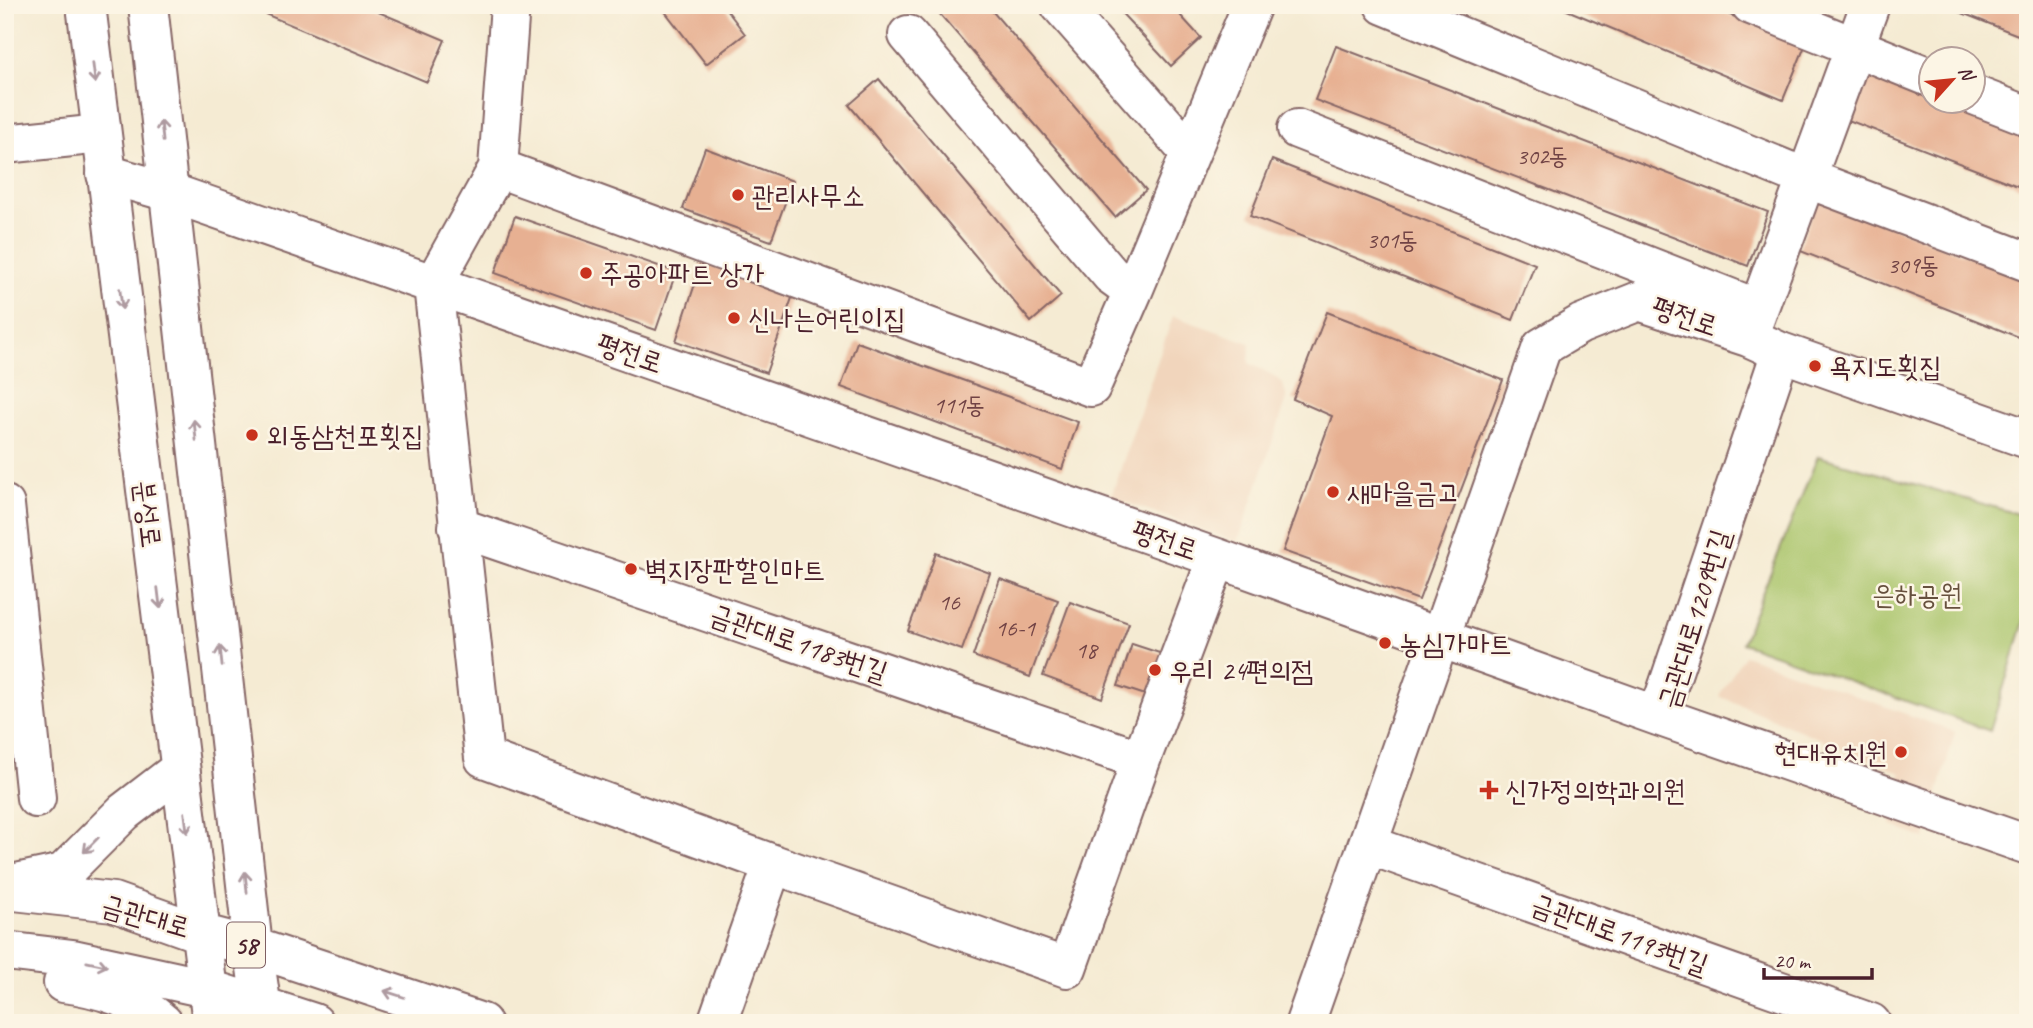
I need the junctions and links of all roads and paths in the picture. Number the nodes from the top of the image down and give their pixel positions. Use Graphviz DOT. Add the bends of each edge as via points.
graph roads {
  1 [pos="86,5"];
  2 [pos="148,5"];
  3 [pos="510,5"];
  4 [pos="1060,5"];
  5 [pos="1252,5"];
  6 [pos="1384,5"];
  7 [pos="1751,5"];
  8 [pos="1870,5"];
  9 [pos="908,35"];
  10 [pos="1854,48"];
  11 [pos="1918,73"];
  12 [pos="1988,100"];
  13 [pos="2028,116"];
  14 [pos="1297,129"];
  15 [pos="101,134"];
  16 [pos="5,144"];
  17 [pos="1190,153"];
  18 [pos="498,168"];
  19 [pos="106,174"];
  20 [pos="1806,178"];
  21 [pos="169,192"];
  22 [pos="2028,262"];
  23 [pos="433,285"];
  24 [pos="1133,291"];
  25 [pos="1762,333"];
  26 [pos="2028,439"];
  27 [pos="5,505"];
  28 [pos="458,527"];
  29 [pos="1217,558"];
  30 [pos="8,577"];
  31 [pos="1440,637"];
  32 [pos="1658,716"];
  33 [pos="1141,760"];
  34 [pos="180,769"];
  35 [pos="36,798"];
  36 [pos="1368,845"];
  37 [pos="2028,845"];
  38 [pos="773,864"];
  39 [pos="5,888"];
  40 [pos="200,933"];
  41 [pos="253,947"];
  42 [pos="5,951"];
  43 [pos="5,977"];
  44 [pos="209,1005"];
  45 [pos="263,1014"];
  46 [pos="163,1023"];
  47 [pos="314,1023"];
  48 [pos="482,1023"];
  49 [pos="717,1023"];
  50 [pos="1305,1023"];
  51 [pos="1871,1023"];
  1 -- 15 [label="street, 분성로, one-way"];
  21 -- 2 [label="street, 분성로, one-way"];
  3 -- 18 [label="street"];
  4 -- 17 [label="street"];
  5 -- 17 [label="street"];
  6 -- 20 [label="street"];
  7 -- 10 [label="street"];
  8 -- 10 [label="street, 금관대로1209번길"];
  9 -- 24 [label="street" via="1111,275"];
  10 -- 11 [label="street"];
  10 -- 20 [label="street, 금관대로1209번길"];
  12 -- 13 [label="street"];
  14 -- 25 [label="street"];
  15 -- 16 [label="street"];
  15 -- 19 [label="street, 분성로"];
  17 -- 24 [label="street"];
  18 -- 23 [label="street"];
  18 -- 24 [label="street" via="1091,387"];
  19 -- 21 [label="street, 평전로"];
  19 -- 34 [label="street, 분성로, one-way"];
  20 -- 22 [label="street"];
  20 -- 25 [label="street, 금관대로1209번길"];
  21 -- 23 [label="street, 평전로"];
  41 -- 21 [label="street, 분성로, one-way"];
  23 -- 28 [label="street"];
  23 -- 29 [label="street, 평전로"];
  25 -- 26 [label="street, 평전로"];
  25 -- 31 [label="street, 평전로" via="1639,301 1581,324 1542,346"];
  25 -- 32 [label="street, 금관대로1209번길"];
  27 -- 30 [label="street"];
  28 -- 33 [label="street, 금관대로1183번길"];
  28 -- 38 [label="street" via="484,758"];
  29 -- 31 [label="street, 평전로"];
  29 -- 33 [label="street"];
  30 -- 35 [label="street"];
  31 -- 32 [label="street"];
  31 -- 36 [label="street"];
  32 -- 37 [label="street, 금관대로1209번길"];
  33 -- 38 [label="street" via="1067,968"];
  34 -- 39 [label="street, one-way" via="124,812 63,873"];
  34 -- 40 [label="street, 분성로, one-way"];
  36 -- 50 [label="street"];
  36 -- 51 [label="street, 금관대로1193번길"];
  38 -- 49 [label="street"];
  39 -- 40 [label="street, 금관대로 / 58" via="113,902"];
  40 -- 41 [label="street, 금관대로 / 58"];
  40 -- 44 [label="street, 분성로"];
  41 -- 45 [label="street, 분성로"];
  48 -- 41 [label="street, 금관대로 / 58, one-way"];
  42 -- 44 [label="street, 금관대로 / 58, one-way" via="73,959"];
  43 -- 46 [label="street" via="77,985 120,997 150,1011"];
  44 -- 45 [label="street, 금관대로 / 58"];
  45 -- 47 [label="street, 금관대로 / 58"];
}
